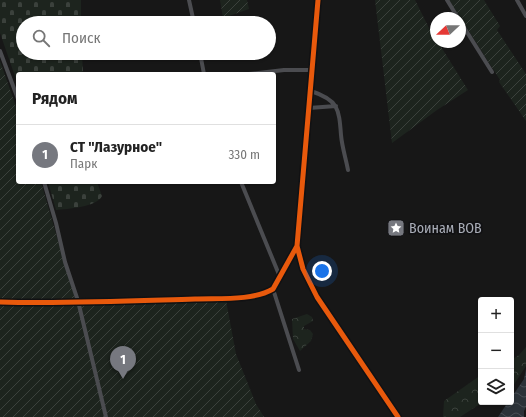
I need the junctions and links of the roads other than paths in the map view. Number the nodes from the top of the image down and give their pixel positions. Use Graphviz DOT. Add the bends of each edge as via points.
graph roads {
  1 [pos="189,0"];
  2 [pos="318,0"];
  3 [pos="447,0"];
  4 [pos="517,0"];
  5 [pos="454,12"];
  6 [pos="192,16"];
  7 [pos="526,16"];
  8 [pos="466,31"];
  9 [pos="0,51"];
  10 [pos="201,60"];
  11 [pos="313,70"];
  12 [pos="204,72"];
  13 [pos="266,72"];
  14 [pos="492,72"];
  15 [pos="311,91"];
  16 [pos="16,94"];
  17 [pos="336,106"];
  18 [pos="309,108"];
  19 [pos="348,170"];
  20 [pos="45,184"];
  21 [pos="242,184"];
  22 [pos="297,246"];
  23 [pos="280,277"];
  24 [pos="273,289"];
  25 [pos="78,301"];
  26 [pos="0,302"];
  27 [pos="299,370"];
  28 [pos="106,417"];
  29 [pos="398,417"];
  1 -- 6 [label="street"];
  2 -- 11 [label="street"];
  3 -- 5 [label="street"];
  4 -- 7 [label="street"];
  8 -- 14 [label="street"];
  9 -- 16 [label="street"];
  10 -- 12 [label="street"];
  11 -- 13 [label="street"];
  11 -- 15 [label="street"];
  15 -- 17 [label="street" via="330,99"];
  15 -- 18 [label="street"];
  17 -- 18 [label="street"];
  17 -- 19 [label="street" via="341,121 341,137"];
  18 -- 22 [label="street"];
  20 -- 25 [label="street"];
  21 -- 23 [label="street"];
  22 -- 23 [label="street"];
  22 -- 29 [label="street" via="303,269 317,297"];
  23 -- 24 [label="street"];
  24 -- 25 [label="street" via="243,297 139,302"];
  24 -- 27 [label="street"];
  25 -- 26 [label="street"];
  25 -- 28 [label="street"];
}
